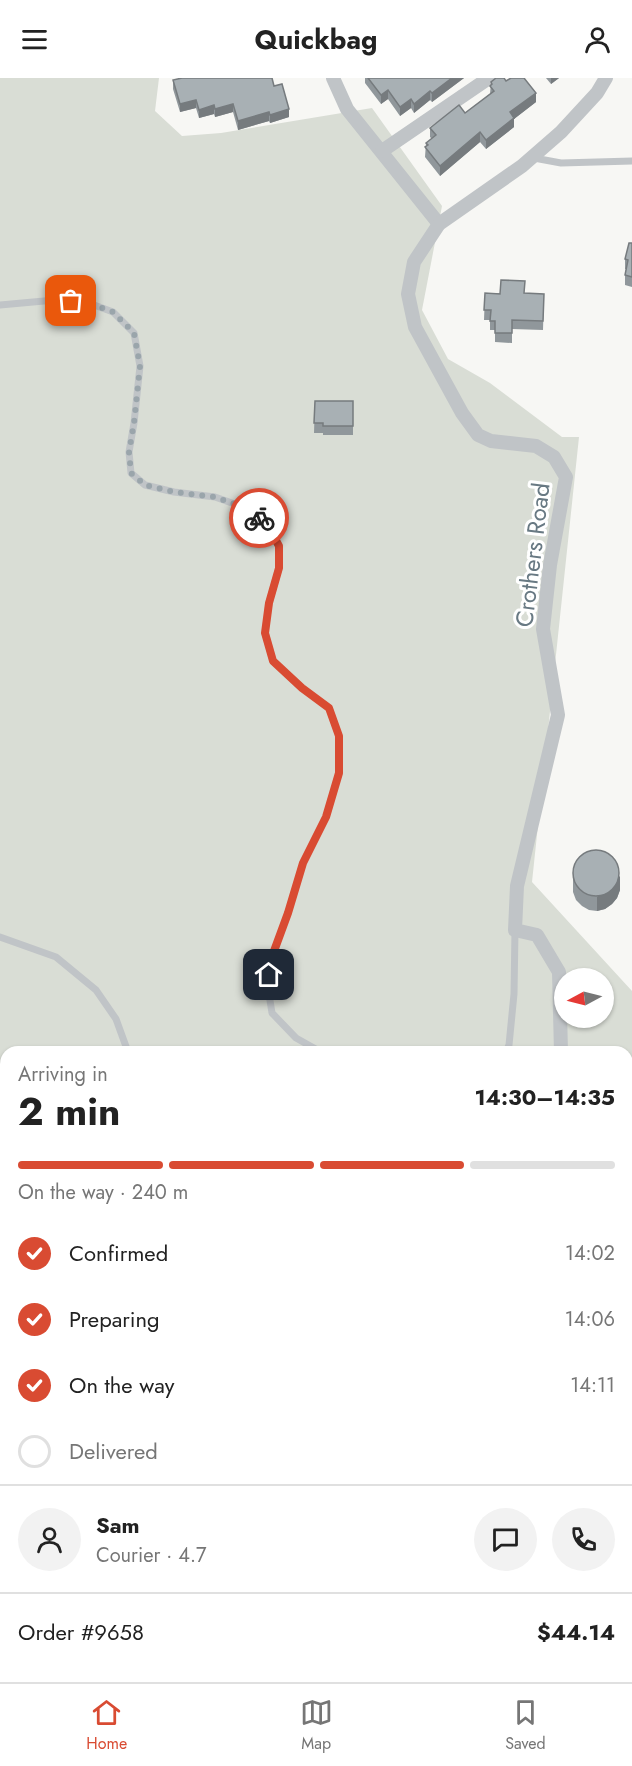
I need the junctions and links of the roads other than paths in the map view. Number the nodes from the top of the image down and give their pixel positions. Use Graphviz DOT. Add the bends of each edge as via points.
graph roads {
  1 [pos="333,78"];
  2 [pos="489,78"];
  3 [pos="606,78"];
  4 [pos="382,151"];
  5 [pos="531,158"];
  6 [pos="632,161"];
  7 [pos="439,224"];
  8 [pos="0,304"];
  9 [pos="514,930"];
  10 [pos="0,937"];
  11 [pos="126,1046"];
  12 [pos="310,1046"];
  13 [pos="509,1046"];
  14 [pos="561,1046"];
  1 -- 4 [label="street" via="346,109"];
  2 -- 4 [label="street"];
  3 -- 5 [label="street, Crothers Road" via="561,132"];
  4 -- 7 [label="street"];
  5 -- 6 [label="lane" via="561,163"];
  5 -- 7 [label="street, Crothers Road"];
  7 -- 9 [label="street, Crothers Road" via="414,262 408,294 415,327 462,414 478,435 491,441 536,446 554,457 566,477 543,628 558,715 517,886"];
  8 -- 12 [label="lane" via="86,302 113,312 134,333 140,366 129,452 131,473 145,485 215,497 246,508 267,524 279,546 279,568 265,633 273,661 329,708 339,736 339,773 326,817 303,863 270,962 267,987 273,1013 296,1038"];
  9 -- 13 [label="lane, Crothers Road"];
  9 -- 14 [label="street" via="537,935 559,972"];
  10 -- 11 [label="lane" via="56,957 96,990 116,1019"];
}
